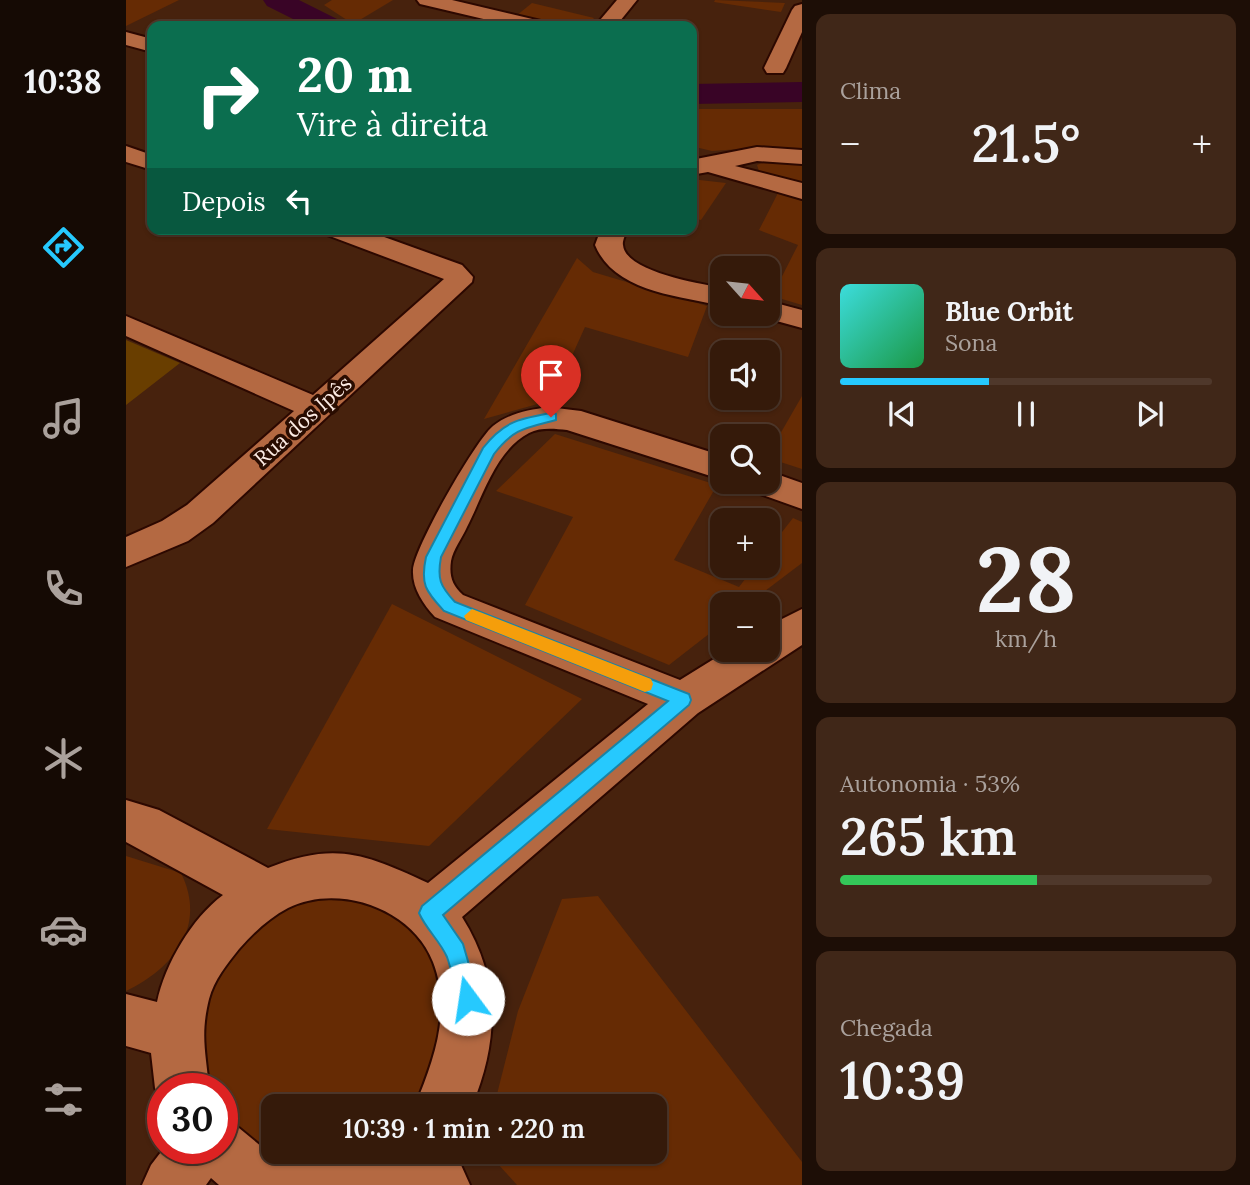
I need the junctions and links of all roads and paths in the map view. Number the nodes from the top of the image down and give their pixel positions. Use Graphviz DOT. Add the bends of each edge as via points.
graph roads {
  1 [pos="427,0"];
  2 [pos="627,0"];
  3 [pos="802,10"];
  4 [pos="517,21"];
  5 [pos="610,21"];
  6 [pos="126,38"];
  7 [pos="147,44"];
  8 [pos="775,68"];
  9 [pos="126,153"];
  10 [pos="802,157"];
  11 [pos="147,161"];
  12 [pos="697,166"];
  13 [pos="754,166"];
  14 [pos="802,191"];
  15 [pos="353,235"];
  16 [pos="610,235"];
  17 [pos="710,294"];
  18 [pos="780,314"];
  19 [pos="802,320"];
  20 [pos="126,325"];
  21 [pos="315,408"];
  22 [pos="710,464"];
  23 [pos="780,488"];
  24 [pos="802,496"];
  25 [pos="126,553"];
  26 [pos="802,625"];
  27 [pos="780,639"];
  28 [pos="743,662"];
  29 [pos="683,700"];
  30 [pos="126,821"];
  31 [pos="266,893"];
  32 [pos="429,913"];
  33 [pos="126,1020"];
  34 [pos="175,1033"];
  35 [pos="177,1073"];
  36 [pos="448,1094"];
  37 [pos="187,1164"];
  38 [pos="238,1164"];
  39 [pos="379,1164"];
  40 [pos="421,1164"];
  41 [pos="171,1185"];
  42 [pos="298,1185"];
  43 [pos="305,1185"];
  44 [pos="441,1185"];
  1 -- 4 [label="street"];
  2 -- 5 [label="street"];
  3 -- 8 [label="street"];
  6 -- 7 [label="street"];
  9 -- 11 [label="street"];
  10 -- 13 [label="street"];
  12 -- 13 [label="street"];
  13 -- 14 [label="street"];
  15 -- 21 [label="street, Rua dos Ipês" via="459,277 455,287"];
  16 -- 17 [label="street" via="607,248 621,267"];
  18 -- 19 [label="street"];
  20 -- 21 [label="street"];
  21 -- 25 [label="street, Rua dos Ipês" via="200,514"];
  22 -- 29 [label="street" via="569,419 530,420 500,436 488,452 433,557 430,575 439,597 449,606"];
  23 -- 24 [label="street"];
  26 -- 27 [label="street"];
  28 -- 29 [label="street"];
  29 -- 32 [label="street"];
  30 -- 31 [label="street" via="143,825"];
  31 -- 32 [label="street" via="309,877 352,876 394,888"];
  31 -- 34 [label="street" via="232,917 204,949 184,989"];
  32 -- 36 [label="street" via="456,951 468,999 465,1052"];
  33 -- 34 [label="street"];
  34 -- 35 [label="street"];
  37 -- 41 [label="street"];
  38 -- 42 [label="street" via="248,1172"];
  39 -- 43 [label="street" via="357,1177"];
  40 -- 44 [label="street"];
}
